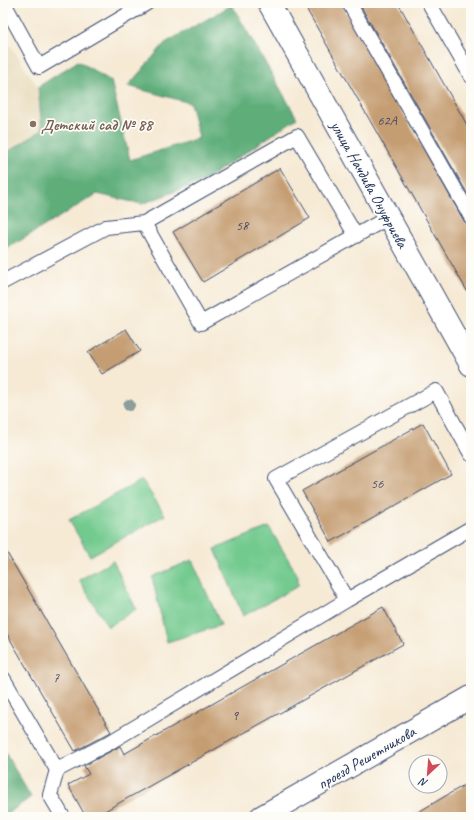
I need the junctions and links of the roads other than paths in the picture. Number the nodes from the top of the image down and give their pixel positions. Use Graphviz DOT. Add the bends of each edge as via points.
graph roads {
  1 [pos="4,3"];
  2 [pos="147,3"];
  3 [pos="269,3"];
  4 [pos="349,3"];
  5 [pos="429,3"];
  6 [pos="471,76"];
  7 [pos="389,217"];
  8 [pos="471,217"];
  9 [pos="144,223"];
  10 [pos="356,236"];
  11 [pos="3,282"];
  12 [pos="471,365"];
  13 [pos="471,454"];
  14 [pos="471,528"];
  15 [pos="347,600"];
  16 [pos="3,678"];
  17 [pos="471,697"];
  18 [pos="57,770"];
  19 [pos="63,817"];
  20 [pos="261,817"];
  1 -- 2 [label="lane" via="39,67"];
  3 -- 7 [label="street, улица Начдива Онуфриева"];
  4 -- 8 [label="lane"];
  5 -- 6 [label="lane"];
  7 -- 10 [label="lane"];
  7 -- 12 [label="street, улица Начдива Онуфриева"];
  9 -- 10 [label="lane" via="297,136"];
  9 -- 10 [label="lane" via="201,323"];
  9 -- 11 [label="lane" via="106,227"];
  13 -- 15 [label="lane" via="436,390 276,479"];
  14 -- 15 [label="lane"];
  15 -- 18 [label="lane" via="107,744"];
  16 -- 18 [label="lane"];
  17 -- 20 [label="street, проезд Решетникова"];
  18 -- 19 [label="lane" via="50,795"];
}
